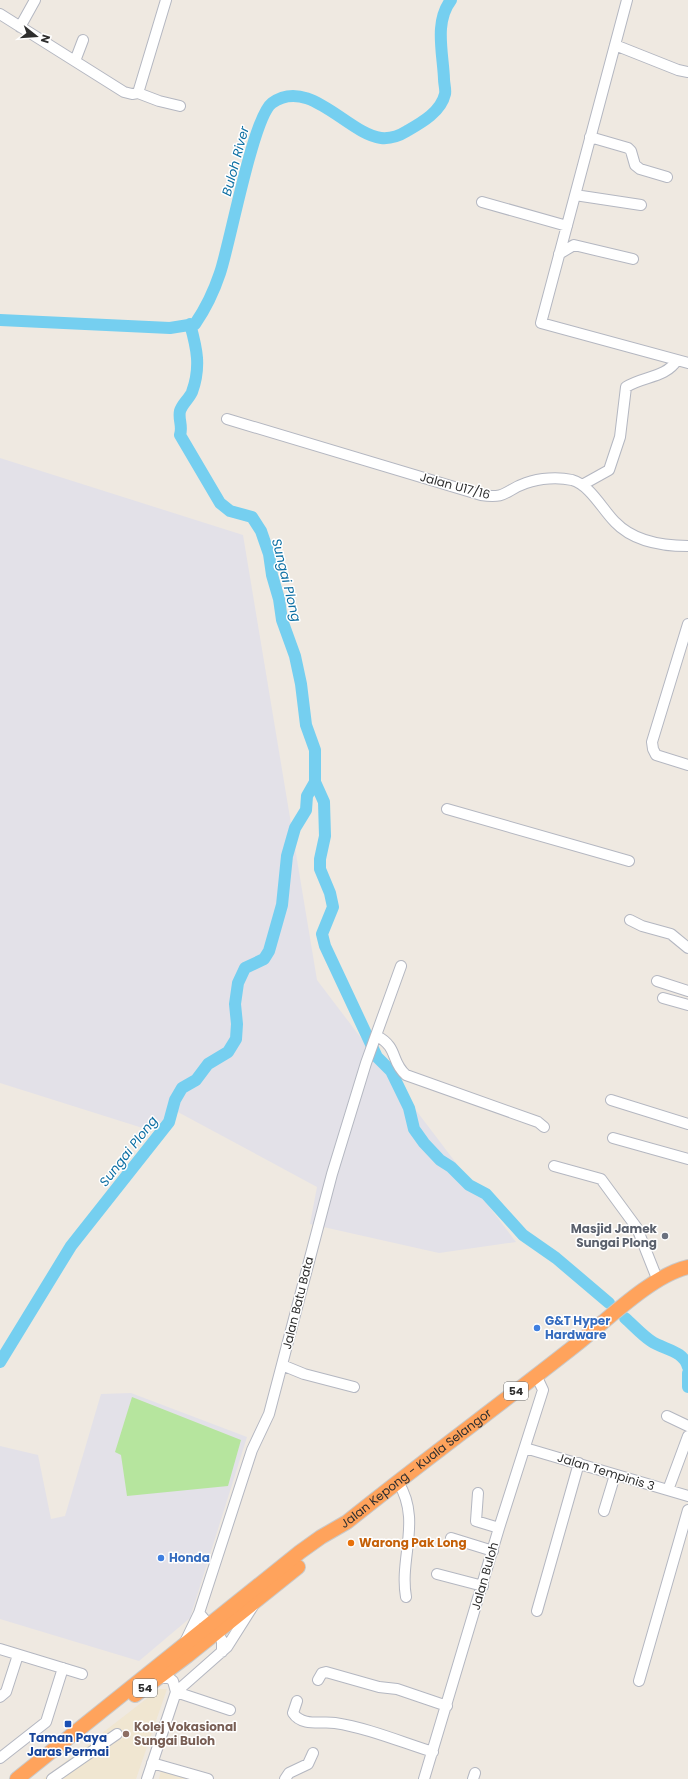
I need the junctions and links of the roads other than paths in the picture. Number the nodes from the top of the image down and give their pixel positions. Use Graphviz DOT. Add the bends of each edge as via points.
graph roads {
  1 [pos="35,0"];
  2 [pos="166,0"];
  3 [pos="627,0"];
  4 [pos="0,14"];
  5 [pos="20,27"];
  6 [pos="83,40"];
  7 [pos="615,45"];
  8 [pos="75,61"];
  9 [pos="688,72"];
  10 [pos="138,93"];
  11 [pos="180,106"];
  12 [pos="590,138"];
  13 [pos="667,178"];
  14 [pos="575,195"];
  15 [pos="482,202"];
  16 [pos="641,205"];
  17 [pos="567,226"];
  18 [pos="559,254"];
  19 [pos="633,260"];
  20 [pos="677,360"];
  21 [pos="688,363"];
  22 [pos="228,419"];
  23 [pos="582,485"];
  24 [pos="688,546"];
  25 [pos="688,624"];
  26 [pos="688,765"];
  27 [pos="447,808"];
  28 [pos="629,861"];
  29 [pos="630,920"];
  30 [pos="688,948"];
  31 [pos="401,966"];
  32 [pos="657,981"];
  33 [pos="688,991"];
  34 [pos="663,998"];
  35 [pos="688,1005"];
  36 [pos="377,1036"];
  37 [pos="611,1100"];
  38 [pos="688,1124"];
  39 [pos="544,1126"];
  40 [pos="613,1138"];
  41 [pos="688,1159"];
  42 [pos="554,1166"];
  43 [pos="688,1267"];
  44 [pos="658,1281"];
  45 [pos="282,1365"];
  46 [pos="536,1375"];
  47 [pos="354,1387"];
  48 [pos="667,1416"];
  49 [pos="688,1426"];
  50 [pos="688,1436"];
  51 [pos="525,1448"];
  52 [pos="579,1463"];
  53 [pos="614,1475"];
  54 [pos="398,1482"];
  55 [pos="668,1490"];
  56 [pos="478,1493"];
  57 [pos="688,1496"];
  58 [pos="688,1510"];
  59 [pos="604,1511"];
  60 [pos="499,1528"];
  61 [pos="337,1529"];
  62 [pos="451,1538"];
  63 [pos="493,1551"];
  64 [pos="437,1574"];
  65 [pos="483,1586"];
  66 [pos="406,1597"];
  67 [pos="256,1601"];
  68 [pos="537,1611"];
  69 [pos="199,1613"];
  70 [pos="212,1630"];
  71 [pos="182,1647"];
  72 [pos="0,1649"];
  73 [pos="222,1652"];
  74 [pos="18,1655"];
  75 [pos="63,1668"];
  76 [pos="82,1674"];
  77 [pos="158,1678"];
  78 [pos="318,1680"];
  79 [pos="639,1681"];
  80 [pos="176,1692"];
  81 [pos="0,1697"];
  82 [pos="297,1701"];
  83 [pos="447,1706"];
  84 [pos="230,1710"];
  85 [pos="117,1734"];
  86 [pos="70,1737"];
  87 [pos="433,1752"];
  88 [pos="313,1753"];
  89 [pos="0,1758"];
  90 [pos="152,1763"];
  91 [pos="17,1779"];
  92 [pos="52,1779"];
  93 [pos="147,1779"];
  94 [pos="208,1779"];
  95 [pos="285,1779"];
  96 [pos="424,1779"];
  1 -- 5 [label="street"];
  2 -- 10 [label="street"];
  3 -- 7 [label="street"];
  4 -- 5 [label="street"];
  5 -- 8 [label="street"];
  6 -- 8 [label="street"];
  7 -- 9 [label="street"];
  7 -- 12 [label="street"];
  8 -- 10 [label="street" via="124,92"];
  10 -- 11 [label="street"];
  12 -- 13 [label="street" via="628,148 635,165 640,169"];
  12 -- 14 [label="street"];
  14 -- 16 [label="street"];
  14 -- 17 [label="street"];
  15 -- 17 [label="street"];
  17 -- 18 [label="street"];
  18 -- 19 [label="street" via="574,245"];
  18 -- 20 [label="street" via="541,323"];
  20 -- 21 [label="street"];
  20 -- 23 [label="street" via="666,371 626,387 620,437 609,470"];
  22 -- 23 [label="street, Jalan U17/16" via="481,495 505,495 526,483 554,479 572,480"];
  23 -- 24 [label="street" via="616,524 635,535 653,544"];
  25 -- 26 [label="street" via="652,749 656,755"];
  27 -- 28 [label="street"];
  29 -- 30 [label="street" via="671,934"];
  31 -- 36 [label="street, Jalan Batu Bata"];
  32 -- 33 [label="street"];
  34 -- 35 [label="street"];
  36 -- 39 [label="street" via="391,1046 406,1076"];
  36 -- 45 [label="street, Jalan Batu Bata" via="366,1063 322,1208"];
  37 -- 38 [label="street"];
  40 -- 41 [label="street"];
  42 -- 44 [label="street" via="602,1179 638,1228"];
  43 -- 44 [label="highway, Jalan Kepong - Kuala Selangor / 54"];
  44 -- 46 [label="highway, Jalan Kepong - Kuala Selangor / 54"];
  45 -- 47 [label="street" via="304,1374"];
  45 -- 69 [label="street, Jalan Batu Bata" via="269,1414 252,1450"];
  46 -- 51 [label="street, Jalan Buloh" via="543,1390"];
  46 -- 54 [label="highway, Jalan Kepong - Kuala Selangor / 54"];
  48 -- 49 [label="street"];
  50 -- 55 [label="street"];
  51 -- 52 [label="street, Jalan Tempinis 3"];
  51 -- 60 [label="street, Jalan Buloh"];
  52 -- 53 [label="street, Jalan Tempinis 3"];
  52 -- 68 [label="street"];
  53 -- 55 [label="street, Jalan Tempinis 3"];
  53 -- 59 [label="street"];
  54 -- 61 [label="highway, Jalan Kepong - Kuala Selangor / 54"];
  54 -- 66 [label="street" via="405,1494 410,1531 404,1584"];
  55 -- 57 [label="street, Jalan Tempinis 3"];
  56 -- 60 [label="street" via="476,1521"];
  58 -- 79 [label="street"];
  60 -- 63 [label="street, Jalan Buloh"];
  61 -- 67 [label="highway, Jalan Kepong - Kuala Selangor / 54" via="324,1544"];
  61 -- 70 [label="highway, Jalan Kepong - Kuala Selangor / 54" via="321,1537"];
  62 -- 63 [label="street"];
  63 -- 65 [label="street, Jalan Buloh"];
  64 -- 65 [label="street"];
  65 -- 83 [label="street, Jalan Buloh"];
  67 -- 70 [label="highway, Jalan Kepong - Kuala Selangor / 54"];
  67 -- 73 [label="street"];
  69 -- 70 [label="street"];
  69 -- 71 [label="street, Jalan Batu Bata"];
  70 -- 71 [label="highway, Jalan Kepong - Kuala Selangor / 54"];
  70 -- 73 [label="street" via="222,1640"];
  70 -- 77 [label="highway, Jalan Kepong - Kuala Selangor / 54"];
  71 -- 86 [label="highway, Jalan Kepong - Kuala Selangor / 54" via="78,1728"];
  72 -- 74 [label="street"];
  73 -- 80 [label="street"];
  74 -- 75 [label="street"];
  74 -- 81 [label="street" via="6,1692"];
  75 -- 76 [label="street"];
  75 -- 89 [label="street" via="46,1722"];
  77 -- 80 [label="street" via="169,1678 173,1681"];
  77 -- 86 [label="highway, Jalan Kepong - Kuala Selangor / 54" via="96,1723"];
  78 -- 83 [label="street" via="322,1673 326,1672 379,1687 396,1689"];
  80 -- 84 [label="street"];
  80 -- 90 [label="street"];
  82 -- 87 [label="street" via="293,1713 299,1719 318,1724 327,1722 344,1725"];
  83 -- 87 [label="street, Jalan Buloh"];
  85 -- 92 [label="street"];
  86 -- 91 [label="highway, Jalan Kepong - Kuala Selangor / 54"];
  87 -- 96 [label="street, Jalan Buloh"];
  88 -- 95 [label="street" via="308,1764 289,1772"];
  90 -- 93 [label="street"];
  90 -- 94 [label="street"];
}
